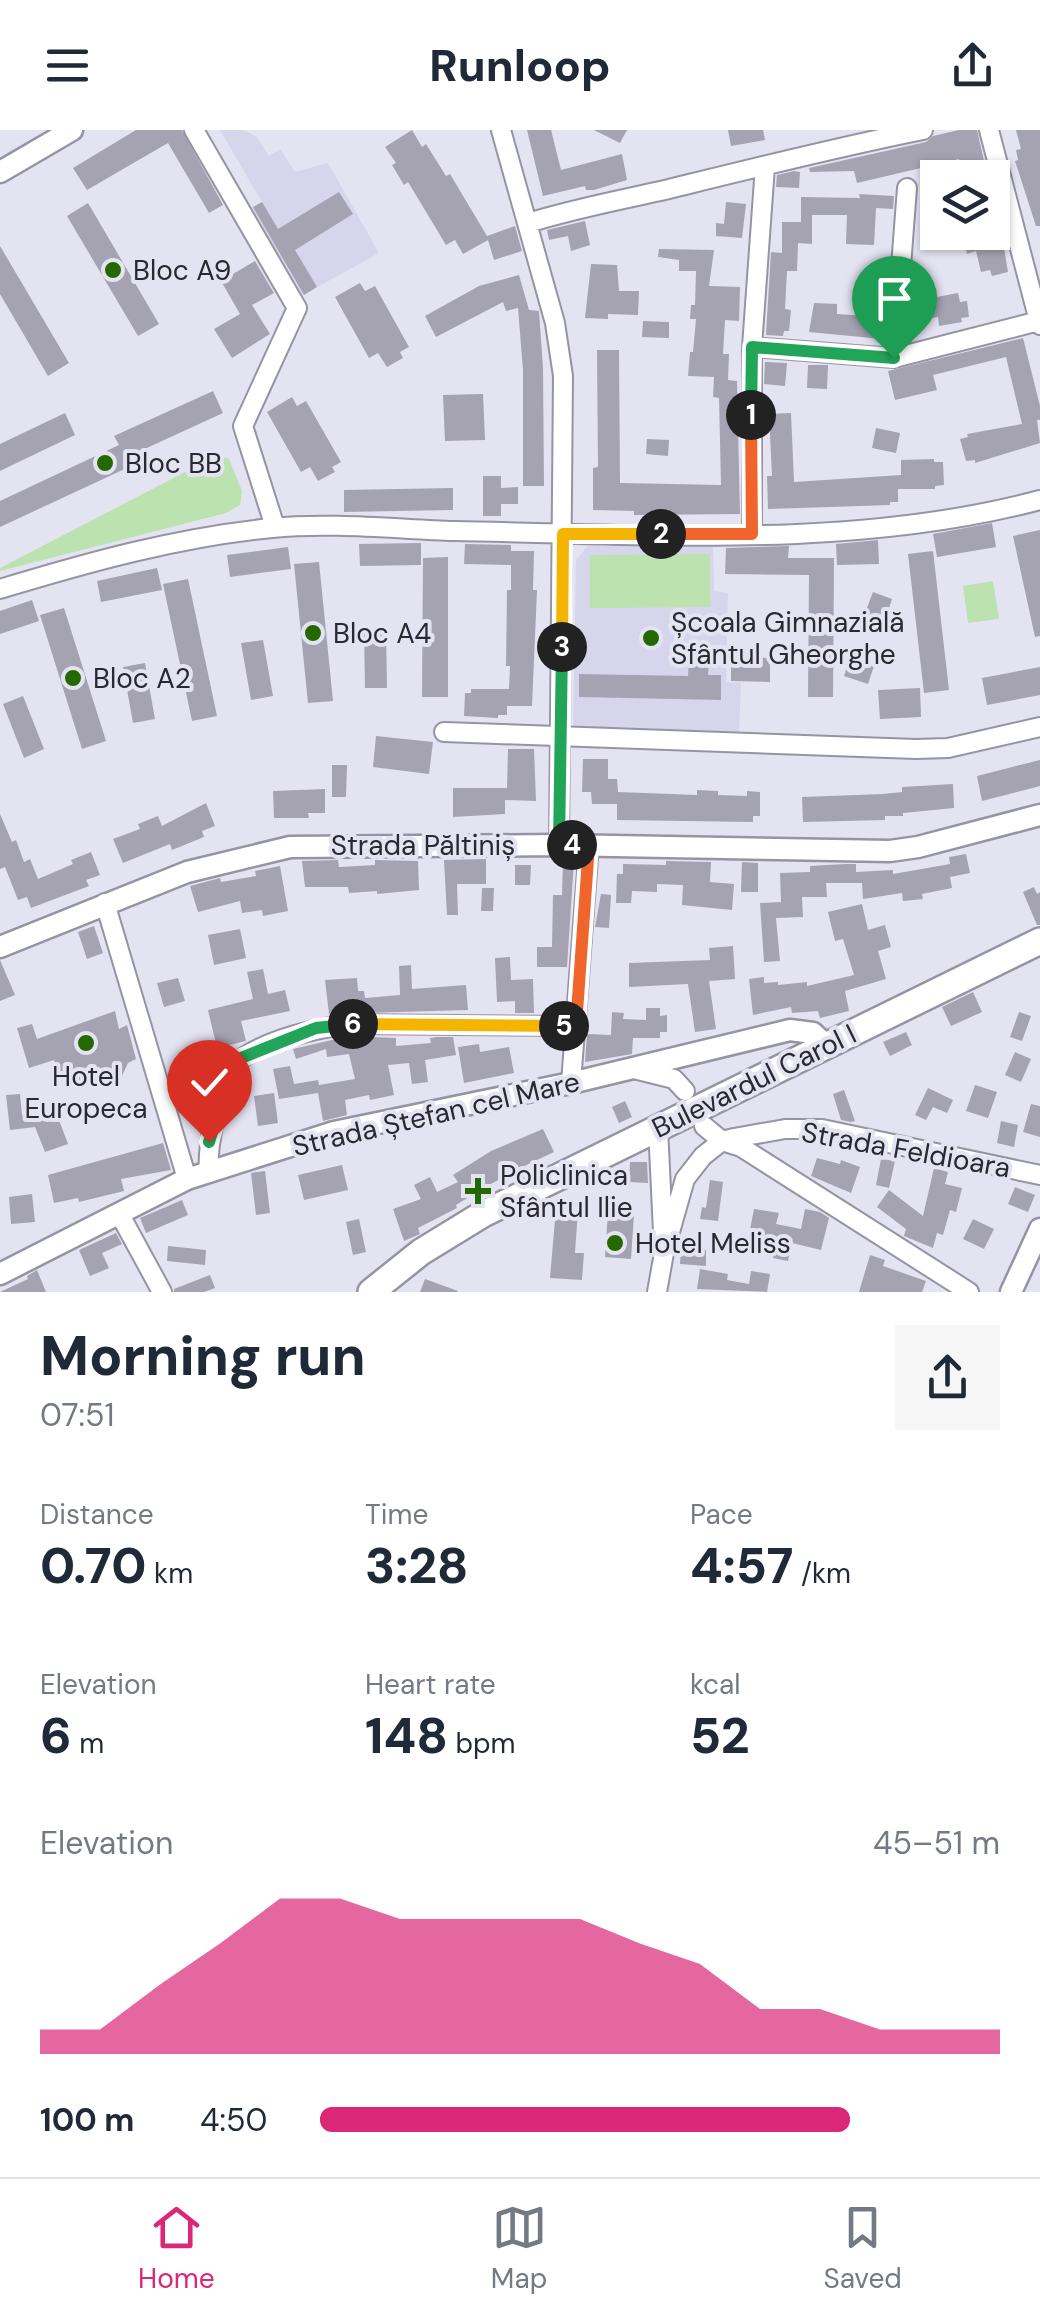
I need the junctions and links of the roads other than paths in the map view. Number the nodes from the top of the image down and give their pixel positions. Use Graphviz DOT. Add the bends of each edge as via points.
graph roads {
  1 [pos="72,130"];
  2 [pos="194,130"];
  3 [pos="501,130"];
  4 [pos="924,130"];
  5 [pos="989,130"];
  6 [pos="765,166"];
  7 [pos="0,172"];
  8 [pos="907,188"];
  9 [pos="528,223"];
  10 [pos="1040,323"];
  11 [pos="752,347"];
  12 [pos="894,358"];
  13 [pos="1040,500"];
  14 [pos="275,527"];
  15 [pos="563,534"];
  16 [pos="752,534"];
  17 [pos="0,589"];
  18 [pos="1040,728"];
  19 [pos="444,732"];
  20 [pos="560,738"];
  21 [pos="1040,814"];
  22 [pos="559,845"];
  23 [pos="589,845"];
  24 [pos="104,903"];
  25 [pos="1040,941"];
  26 [pos="0,947"];
  27 [pos="576,1026"];
  28 [pos="828,1047"];
  29 [pos="633,1069"];
  30 [pos="571,1083"];
  31 [pos="685,1091"];
  32 [pos="704,1126"];
  33 [pos="658,1127"];
  34 [pos="722,1142"];
  35 [pos="209,1173"];
  36 [pos="1040,1175"];
  37 [pos="187,1180"];
  38 [pos="119,1213"];
  39 [pos="1040,1228"];
  40 [pos="664,1253"];
  41 [pos="6,1264"];
  42 [pos="162,1292"];
  43 [pos="371,1292"];
  44 [pos="658,1292"];
  45 [pos="969,1292"];
  46 [pos="1011,1292"];
  1 -- 7 [label="street"];
  2 -- 14 [label="street" via="296,308 243,426"];
  3 -- 9 [label="street"];
  4 -- 6 [label="street"];
  5 -- 10 [label="street"];
  6 -- 9 [label="street"];
  6 -- 11 [label="street"];
  8 -- 12 [label="street"];
  9 -- 15 [label="street" via="563,376"];
  10 -- 12 [label="street"];
  11 -- 12 [label="street"];
  11 -- 16 [label="street"];
  13 -- 16 [label="street" via="926,524"];
  14 -- 15 [label="street"];
  14 -- 17 [label="street" via="94,560"];
  15 -- 16 [label="street"];
  15 -- 20 [label="street"];
  18 -- 20 [label="street" via="916,749"];
  19 -- 20 [label="street"];
  20 -- 22 [label="street"];
  21 -- 23 [label="street, Strada Păltiniș" via="890,851"];
  22 -- 23 [label="street, Strada Păltiniș"];
  22 -- 24 [label="street, Strada Păltiniș" via="290,846 187,872"];
  23 -- 27 [label="street"];
  24 -- 26 [label="street, Strada Păltiniș"];
  24 -- 37 [label="street"];
  25 -- 28 [label="main road, Bulevardul Carol I"];
  27 -- 30 [label="street"];
  27 -- 35 [label="street" via="348,1024 264,1048 241,1058 232,1072 209,1142"];
  28 -- 29 [label="street, Strada Ștefan cel Mare" via="813,1033 790,1030"];
  28 -- 33 [label="main road, Bulevardul Carol I"];
  29 -- 30 [label="street, Strada Ștefan cel Mare"];
  29 -- 31 [label="street" via="674,1079"];
  30 -- 35 [label="street, Strada Ștefan cel Mare" via="334,1132"];
  32 -- 34 [label="street"];
  33 -- 40 [label="street"];
  33 -- 43 [label="main road, Bulevardul Carol I" via="484,1214"];
  34 -- 36 [label="street, Strada Feldioara" via="822,1129"];
  34 -- 40 [label="street" via="685,1178"];
  34 -- 45 [label="street" via="741,1147"];
  35 -- 37 [label="street, Strada Ștefan cel Mare"];
  37 -- 38 [label="street, Strada Ștefan cel Mare"];
  38 -- 41 [label="street, Strada Ștefan cel Mare"];
  38 -- 42 [label="street"];
  39 -- 46 [label="street"];
  40 -- 44 [label="street"];
}
